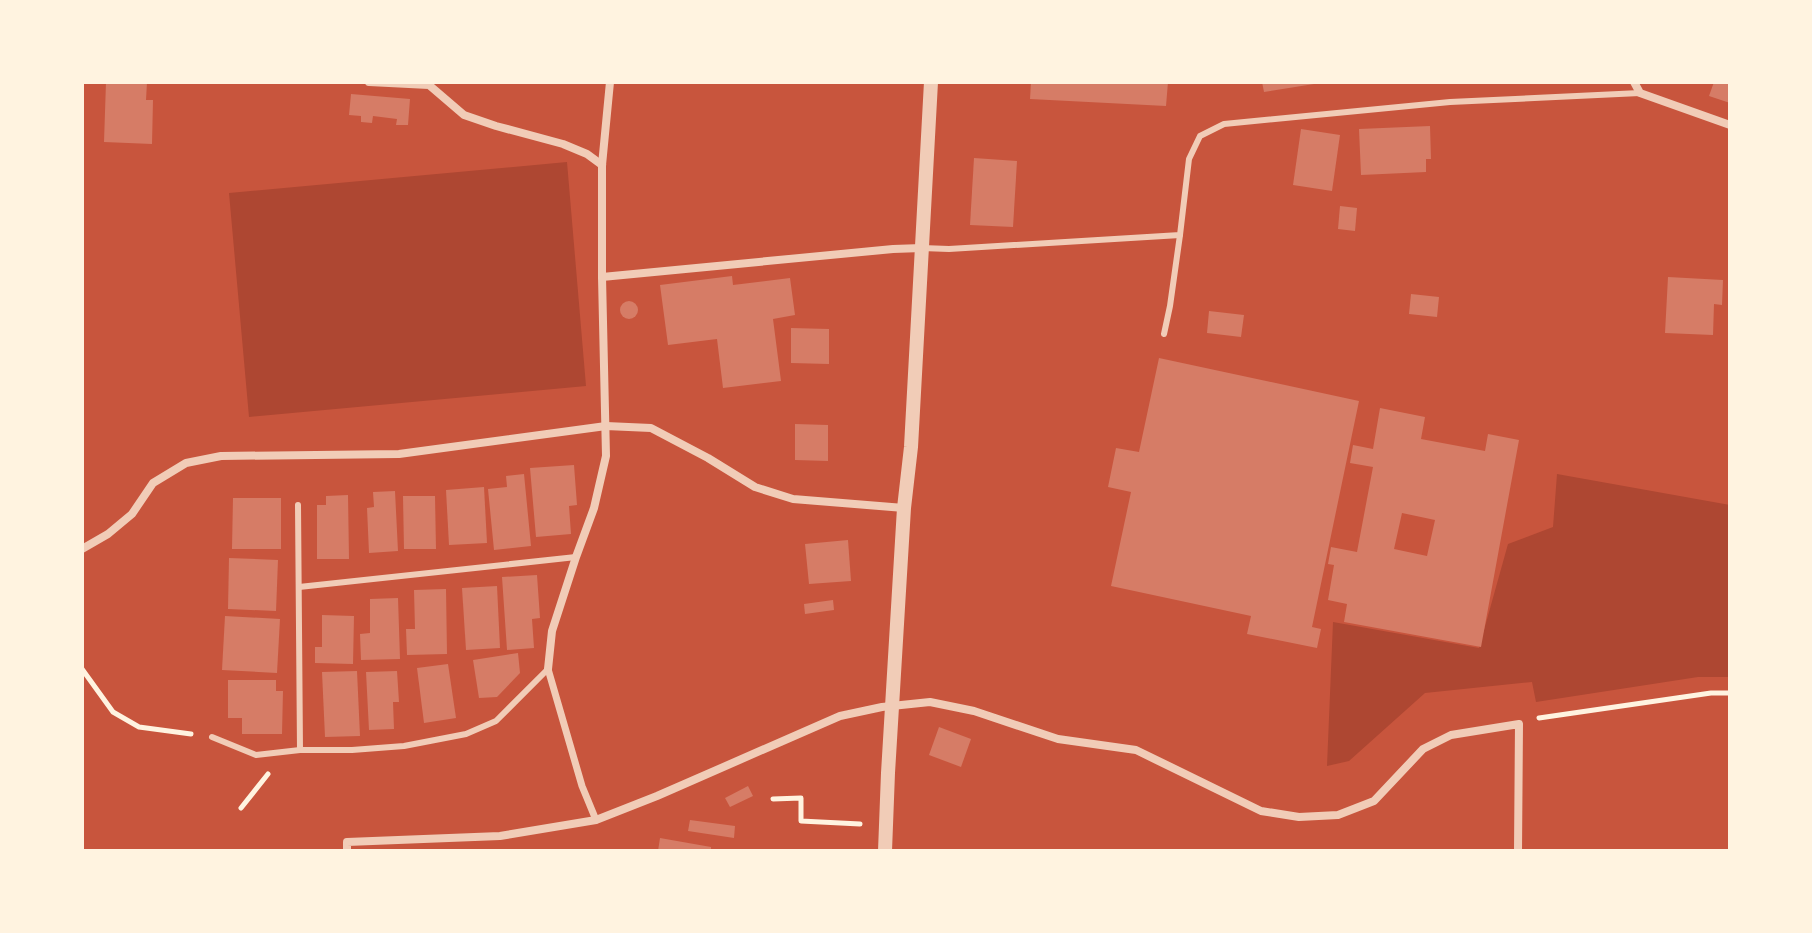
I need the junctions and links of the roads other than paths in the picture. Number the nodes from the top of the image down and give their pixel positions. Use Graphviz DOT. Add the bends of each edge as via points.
graph roads {
  1 [pos="370,82"];
  2 [pos="610,82"];
  3 [pos="931,82"];
  4 [pos="1634,82"];
  5 [pos="1640,93"];
  6 [pos="1730,125"];
  7 [pos="602,165"];
  8 [pos="1180,235"];
  9 [pos="922,248"];
  10 [pos="602,277"];
  11 [pos="1164,334"];
  12 [pos="606,426"];
  13 [pos="298,505"];
  14 [pos="904,508"];
  15 [pos="82,549"];
  16 [pos="576,557"];
  17 [pos="299,587"];
  18 [pos="548,669"];
  19 [pos="212,737"];
  20 [pos="300,750"];
  21 [pos="596,820"];
  22 [pos="347,851"];
  23 [pos="885,851"];
  24 [pos="1518,851"];
  1 -- 7 [label="street" via="429,85 464,115 563,144"];
  2 -- 7 [label="street"];
  3 -- 9 [label="street"];
  4 -- 5 [label="street"];
  5 -- 6 [label="street"];
  5 -- 8 [label="lane" via="1450,102 1224,124 1200,136 1189,159"];
  7 -- 10 [label="street"];
  8 -- 9 [label="lane"];
  8 -- 11 [label="lane"];
  9 -- 10 [label="street"];
  9 -- 14 [label="street"];
  10 -- 12 [label="street"];
  12 -- 14 [label="street" via="651,428 755,487 793,499"];
  12 -- 15 [label="street" via="399,454 221,456 186,463 153,483 132,514"];
  12 -- 16 [label="street" via="606,456"];
  13 -- 17 [label="lane"];
  14 -- 23 [label="street"];
  16 -- 17 [label="lane"];
  16 -- 18 [label="street" via="552,631"];
  17 -- 20 [label="lane"];
  18 -- 20 [label="lane" via="496,721 466,734 404,746"];
  18 -- 21 [label="street"];
  19 -- 20 [label="lane" via="256,755"];
  21 -- 22 [label="street" via="500,836 347,842"];
  21 -- 24 [label="street" via="840,716 930,702 1058,739 1136,750 1261,811 1299,817 1338,815 1374,801 1423,749 1451,735 1519,724"];
}
